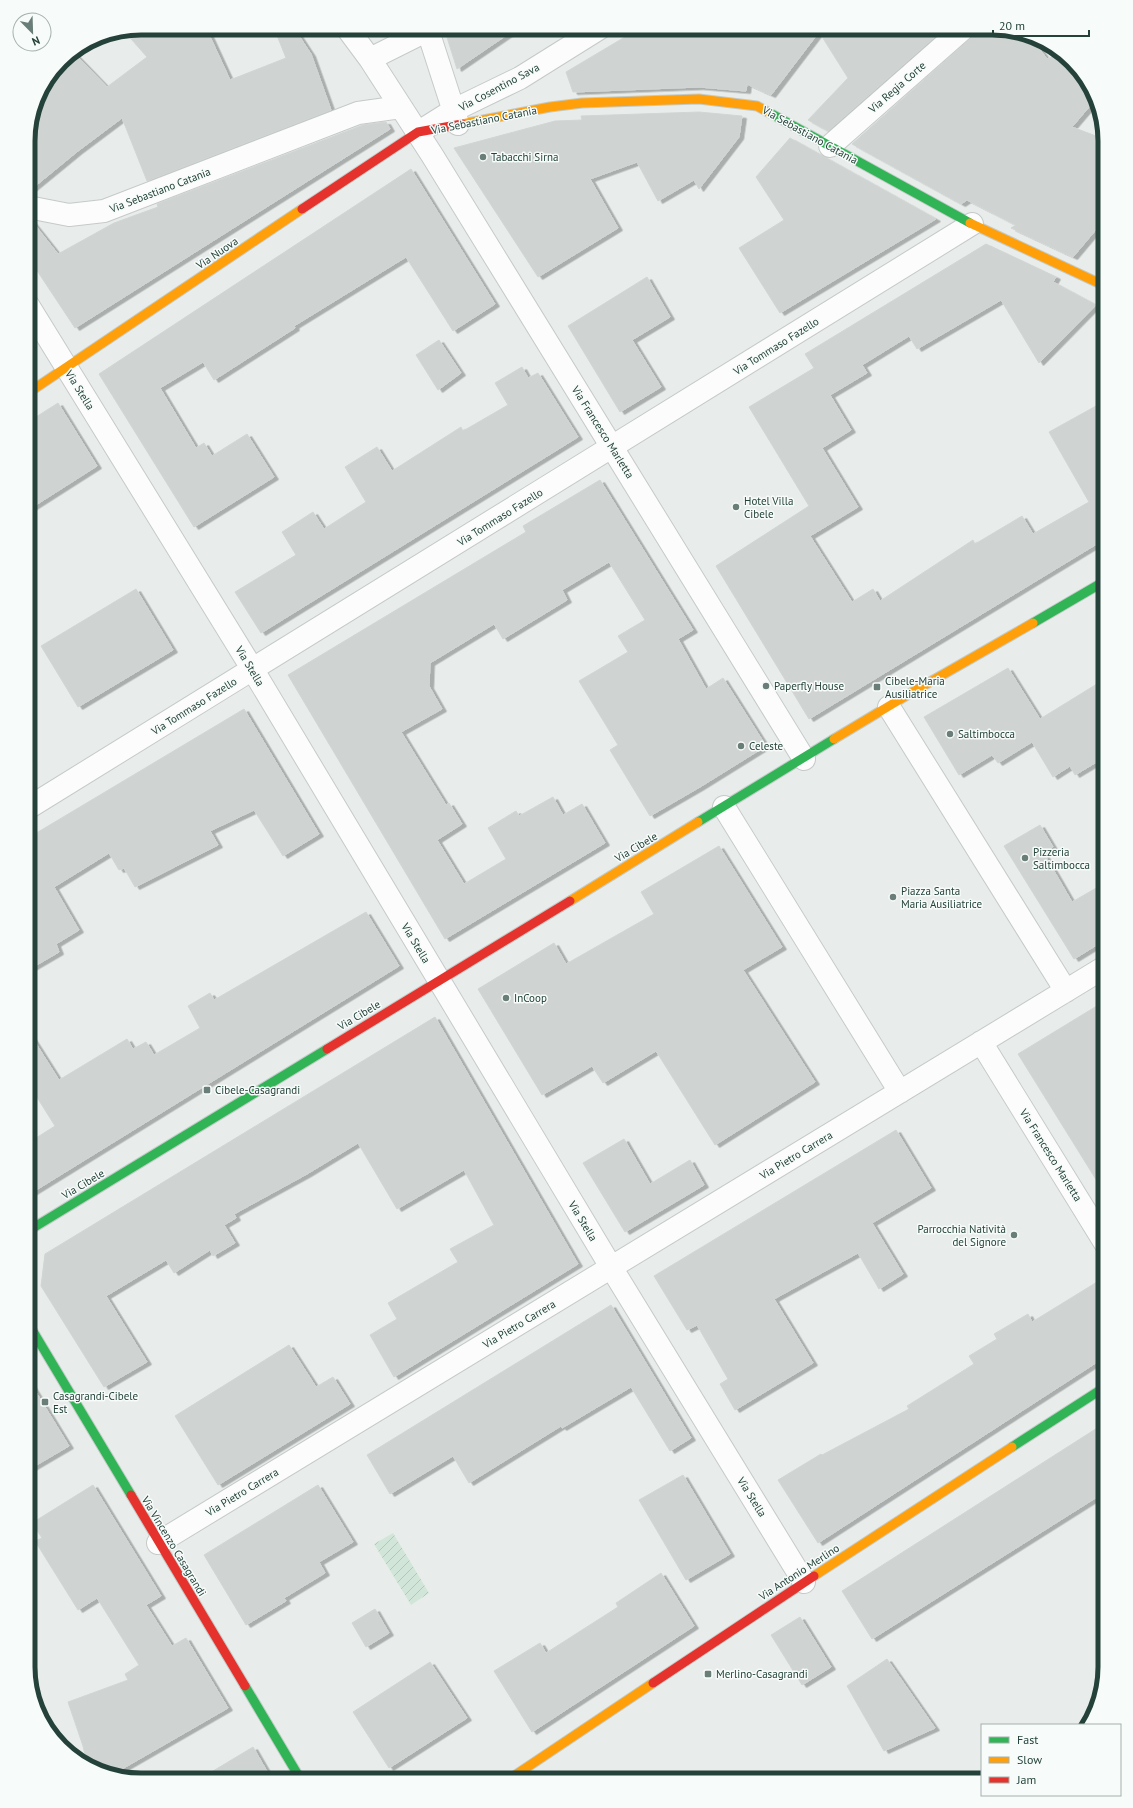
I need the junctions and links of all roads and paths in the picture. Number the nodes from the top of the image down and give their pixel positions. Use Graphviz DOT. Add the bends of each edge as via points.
graph roads {
  1 [pos="352,35"];
  2 [pos="416,35"];
  3 [pos="429,35"];
  4 [pos="589,35"];
  5 [pos="956,35"];
  6 [pos="370,59"];
  7 [pos="401,107"];
  8 [pos="456,118"];
  9 [pos="418,132"];
  10 [pos="830,146"];
  11 [pos="35,208"];
  12 [pos="972,224"];
  13 [pos="1098,278"];
  14 [pos="35,317"];
  15 [pos="66,369"];
  16 [pos="35,389"];
  17 [pos="612,447"];
  18 [pos="1098,585"];
  19 [pos="252,670"];
  20 [pos="889,706"];
  21 [pos="804,759"];
  22 [pos="35,804"];
  23 [pos="724,807"];
  24 [pos="1098,971"];
  25 [pos="439,981"];
  26 [pos="1066,991"];
  27 [pos="981,1042"];
  28 [pos="900,1092"];
  29 [pos="35,1227"];
  30 [pos="1098,1232"];
  31 [pos="611,1268"];
  32 [pos="35,1335"];
  33 [pos="1098,1392"];
  34 [pos="158,1543"];
  35 [pos="804,1582"];
  36 [pos="297,1773"];
  37 [pos="518,1773"];
  1 -- 6 [label="street, Via Francesco Marletta"];
  2 -- 6 [label="street"];
  3 -- 8 [label="street"];
  4 -- 8 [label="street, Via Cosentino Sava"];
  5 -- 10 [label="street, Via Regia Corte"];
  6 -- 7 [label="street, Via Francesco Marletta"];
  7 -- 9 [label="street, Via Francesco Marletta"];
  7 -- 11 [label="street, Via Sebastiano Catania" via="358,112 104,211 69,214"];
  8 -- 9 [label="street, Via Cosentino Sava"];
  8 -- 10 [label="street, Via Sebastiano Catania" via="582,103 699,99 757,106"];
  9 -- 15 [label="street, Via Nuova"];
  9 -- 17 [label="street, Via Francesco Marletta"];
  10 -- 12 [label="street, Via Sebastiano Catania"];
  12 -- 13 [label="street, Via Sebastiano Catania"];
  12 -- 17 [label="street, Via Tommaso Fazello"];
  14 -- 15 [label="street, Via Stella"];
  15 -- 16 [label="street, Via Nuova"];
  15 -- 19 [label="street, Via Stella"];
  17 -- 19 [label="street, Via Tommaso Fazello"];
  17 -- 21 [label="street, Via Francesco Marletta"];
  18 -- 20 [label="street, Via Cibele"];
  19 -- 22 [label="street, Via Tommaso Fazello"];
  19 -- 25 [label="street, Via Stella"];
  20 -- 21 [label="street, Via Cibele"];
  20 -- 26 [label="street"];
  21 -- 23 [label="street, Via Cibele"];
  23 -- 25 [label="street, Via Cibele"];
  23 -- 28 [label="street"];
  24 -- 26 [label="street, Via Pietro Carrera"];
  25 -- 29 [label="street, Via Cibele"];
  25 -- 31 [label="street, Via Stella"];
  26 -- 27 [label="street, Via Pietro Carrera"];
  27 -- 28 [label="street, Via Pietro Carrera"];
  27 -- 30 [label="street, Via Francesco Marletta"];
  28 -- 31 [label="street, Via Pietro Carrera"];
  31 -- 34 [label="street, Via Pietro Carrera"];
  31 -- 35 [label="street, Via Stella"];
  32 -- 34 [label="street, Via Vincenzo Casagrandi"];
  33 -- 35 [label="street, Via Antonio Merlino"];
  34 -- 36 [label="street, Via Vincenzo Casagrandi"];
  35 -- 37 [label="street, Via Antonio Merlino"];
}
